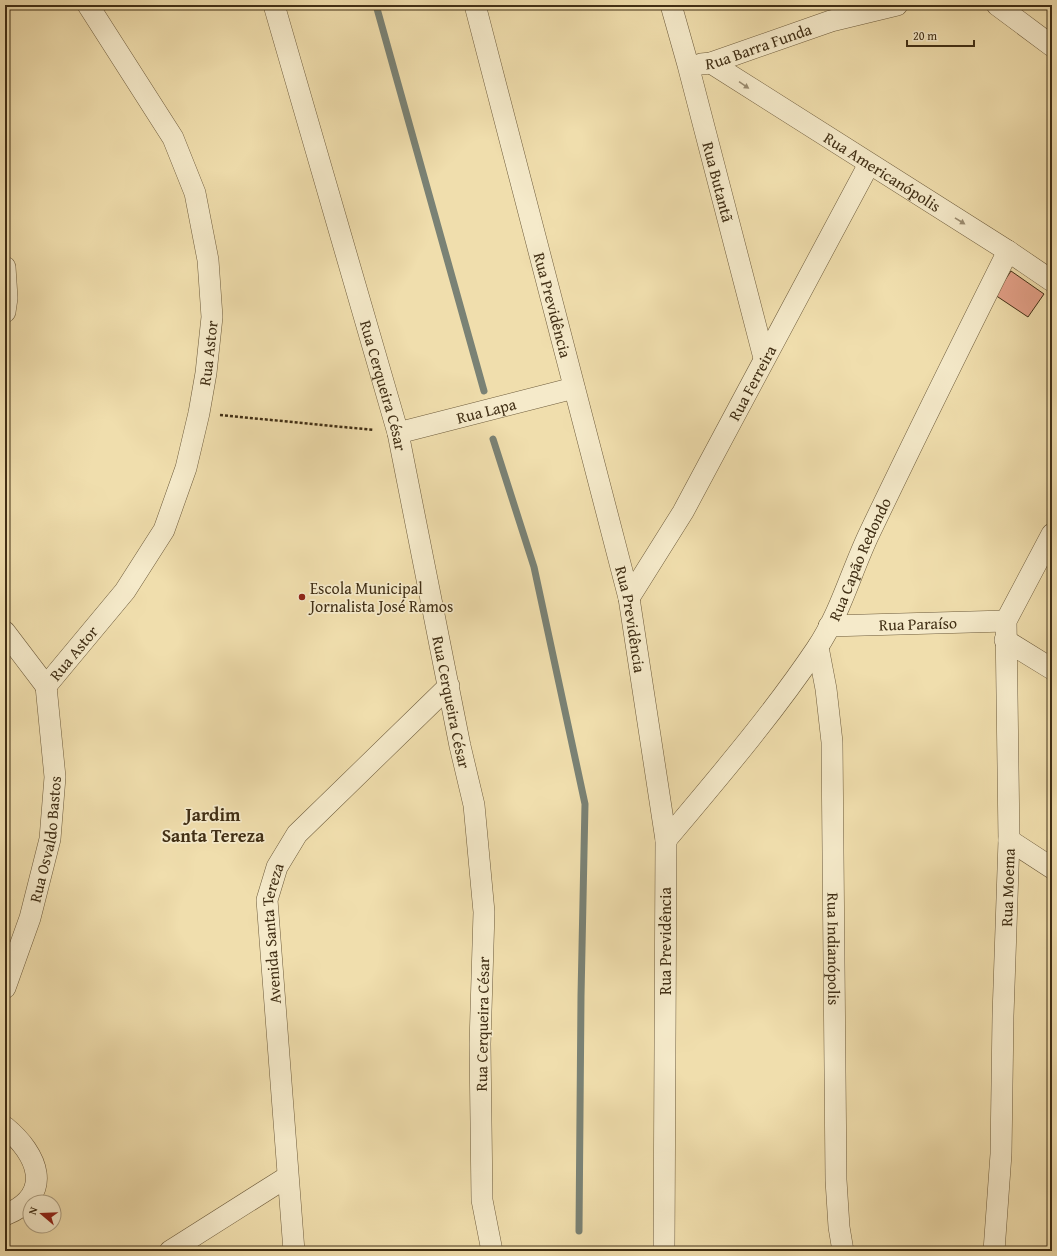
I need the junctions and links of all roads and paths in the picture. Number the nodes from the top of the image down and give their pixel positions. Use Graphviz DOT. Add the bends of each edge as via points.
graph roads {
  1 [pos="88,5"];
  2 [pos="274,5"];
  3 [pos="475,5"];
  4 [pos="671,5"];
  5 [pos="897,5"];
  6 [pos="997,5"];
  7 [pos="1052,46"];
  8 [pos="712,63"];
  9 [pos="688,65"];
  10 [pos="869,164"];
  11 [pos="1008,251"];
  12 [pos="5,267"];
  13 [pos="1052,281"];
  14 [pos="5,312"];
  15 [pos="764,358"];
  16 [pos="574,388"];
  17 [pos="199,413"];
  18 [pos="398,433"];
  19 [pos="1052,534"];
  20 [pos="629,598"];
  21 [pos="829,626"];
  22 [pos="1006,630"];
  23 [pos="5,632"];
  24 [pos="818,647"];
  25 [pos="1052,669"];
  26 [pos="46,686"];
  27 [pos="449,686"];
  28 [pos="666,840"];
  29 [pos="1009,840"];
  30 [pos="1052,868"];
  31 [pos="5,988"];
  32 [pos="5,1127"];
  33 [pos="287,1177"];
  34 [pos="5,1215"];
  35 [pos="170,1251"];
  36 [pos="294,1251"];
  37 [pos="492,1251"];
  38 [pos="664,1251"];
  39 [pos="842,1251"];
  40 [pos="994,1251"];
  1 -- 17 [label="street, Rua Astor" via="173,138 195,193 208,260 212,316"];
  2 -- 18 [label="street, Rua Cerqueira César"];
  3 -- 16 [label="street, Rua Previdência"];
  4 -- 9 [label="street, Rua Butantã"];
  5 -- 8 [label="street, Rua Barra Funda" via="831,21"];
  6 -- 7 [label="street"];
  8 -- 9 [label="street, Rua Barra Funda"];
  8 -- 10 [label="street, Rua Americanópolis, one-way"];
  9 -- 15 [label="street, Rua Butantã"];
  10 -- 11 [label="street, Rua Americanópolis, one-way"];
  10 -- 15 [label="street, Rua Ferreira"];
  11 -- 13 [label="street, Rua Americanópolis"];
  11 -- 21 [label="street, Rua Capão Redondo" via="865,541"];
  12 -- 14 [label="street"];
  15 -- 20 [label="street, Rua Ferreira" via="683,512"];
  16 -- 18 [label="street, Rua Lapa"];
  16 -- 20 [label="street, Rua Previdência"];
  17 -- 18 [label="path"];
  17 -- 26 [label="street, Rua Astor" via="186,468 164,530 125,592"];
  18 -- 27 [label="street, Rua Cerqueira César"];
  19 -- 22 [label="street, Rua Moema"];
  20 -- 28 [label="street, Rua Previdência"];
  21 -- 22 [label="street, Rua Paraíso"];
  21 -- 24 [label="street, Rua Capão Redondo"];
  22 -- 25 [label="street"];
  22 -- 29 [label="street, Rua Moema"];
  23 -- 26 [label="street"];
  24 -- 28 [label="street, Rua Capão Redondo" via="742,750"];
  24 -- 39 [label="street, Rua Indianópolis" via="832,742 836,1180"];
  26 -- 31 [label="street, Rua Osvaldo Bastos" via="55,777 50,839 30,918"];
  27 -- 33 [label="street, Avenida Santa Tereza" via="297,834 277,866 267,900"];
  27 -- 37 [label="street, Rua Cerqueira César" via="474,805 484,912 480,1044 482,1200"];
  28 -- 38 [label="street, Rua Previdência"];
  29 -- 30 [label="street"];
  29 -- 40 [label="street, Rua Moema" via="1001,1154"];
  32 -- 34 [label="street" via="30,1156 37,1174 35,1190 28,1202"];
  33 -- 35 [label="street"];
  33 -- 36 [label="street, Avenida Santa Tereza"];
}
